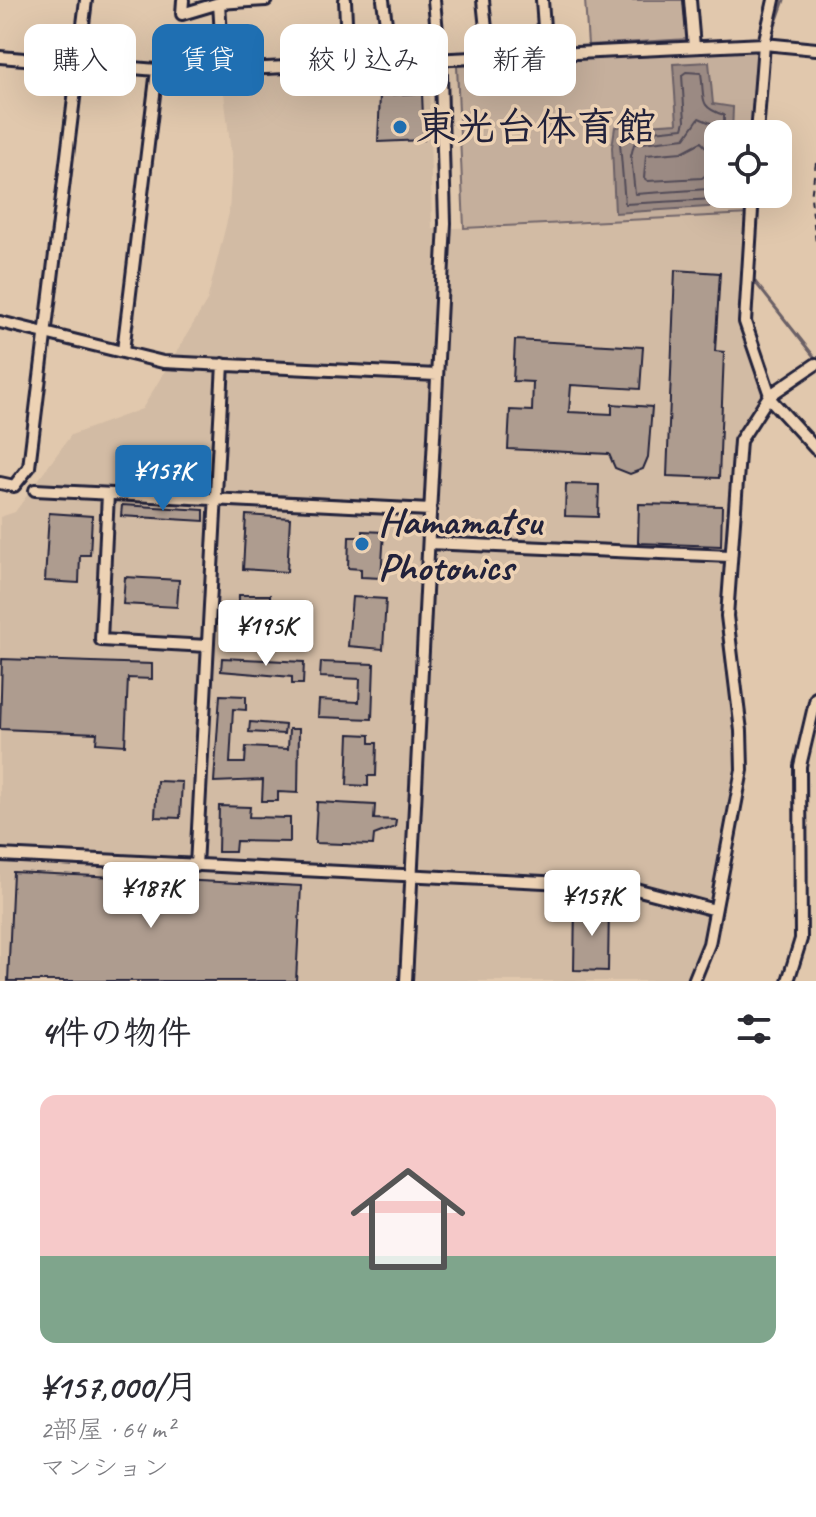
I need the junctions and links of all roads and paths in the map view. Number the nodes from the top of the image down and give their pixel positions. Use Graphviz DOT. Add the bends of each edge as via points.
graph roads {
  1 [pos="86,0"];
  2 [pos="183,0"];
  3 [pos="266,0"];
  4 [pos="345,0"];
  5 [pos="383,0"];
  6 [pos="434,0"];
  7 [pos="483,0"];
  8 [pos="542,0"];
  9 [pos="690,0"];
  10 [pos="774,0"];
  11 [pos="219,3"];
  12 [pos="83,24"];
  13 [pos="220,24"];
  14 [pos="346,24"];
  15 [pos="386,24"];
  16 [pos="436,24"];
  17 [pos="485,24"];
  18 [pos="544,24"];
  19 [pos="764,44"];
  20 [pos="694,47"];
  21 [pos="816,49"];
  22 [pos="576,53"];
  23 [pos="0,57"];
  24 [pos="24,59"];
  25 [pos="74,96"];
  26 [pos="154,96"];
  27 [pos="442,96"];
  28 [pos="758,120"];
  29 [pos="816,163"];
  30 [pos="752,208"];
  31 [pos="816,243"];
  32 [pos="0,322"];
  33 [pos="46,333"];
  34 [pos="123,351"];
  35 [pos="223,364"];
  36 [pos="816,364"];
  37 [pos="437,375"];
  38 [pos="769,396"];
  39 [pos="816,449"];
  40 [pos="0,483"];
  41 [pos="35,490"];
  42 [pos="108,494"];
  43 [pos="215,499"];
  44 [pos="430,510"];
  45 [pos="429,543"];
  46 [pos="730,556"];
  47 [pos="207,646"];
  48 [pos="816,698"];
  49 [pos="0,855"];
  50 [pos="196,866"];
  51 [pos="412,876"];
  52 [pos="715,910"];
  53 [pos="406,981"];
  54 [pos="694,981"];
  55 [pos="788,981"];
  1 -- 12 [label="street"];
  2 -- 11 [label="street" via="182,14"];
  3 -- 11 [label="street"];
  4 -- 14 [label="street"];
  5 -- 15 [label="street"];
  6 -- 16 [label="street"];
  7 -- 17 [label="street"];
  8 -- 18 [label="street"];
  9 -- 20 [label="street"];
  10 -- 19 [label="street"];
  11 -- 13 [label="street"];
  19 -- 20 [label="street"];
  19 -- 21 [label="street"];
  19 -- 28 [label="street"];
  20 -- 22 [label="street"];
  23 -- 24 [label="street"];
  25 -- 33 [label="street"];
  26 -- 34 [label="street"];
  27 -- 37 [label="street" via="446,192"];
  29 -- 31 [label="path" via="811,197"];
  30 -- 38 [label="street" via="745,322"];
  32 -- 33 [label="street"];
  33 -- 34 [label="street"];
  33 -- 40 [label="street" via="29,467 14,486"];
  34 -- 35 [label="street" via="163,362"];
  35 -- 37 [label="street"];
  35 -- 43 [label="street"];
  36 -- 38 [label="street"];
  37 -- 44 [label="street"];
  38 -- 39 [label="street"];
  38 -- 46 [label="street" via="740,441"];
  41 -- 42 [label="street"];
  42 -- 43 [label="street"];
  42 -- 47 [label="street" via="101,640"];
  43 -- 44 [label="street"];
  43 -- 47 [label="street"];
  44 -- 45 [label="street"];
  45 -- 46 [label="street"];
  45 -- 51 [label="street"];
  46 -- 52 [label="street" via="727,616 742,770"];
  47 -- 50 [label="street"];
  48 -- 55 [label="street" via="800,766 801,939"];
  49 -- 50 [label="street"];
  50 -- 51 [label="street"];
  51 -- 52 [label="street" via="624,886"];
  51 -- 53 [label="street"];
  52 -- 54 [label="street"];
}
